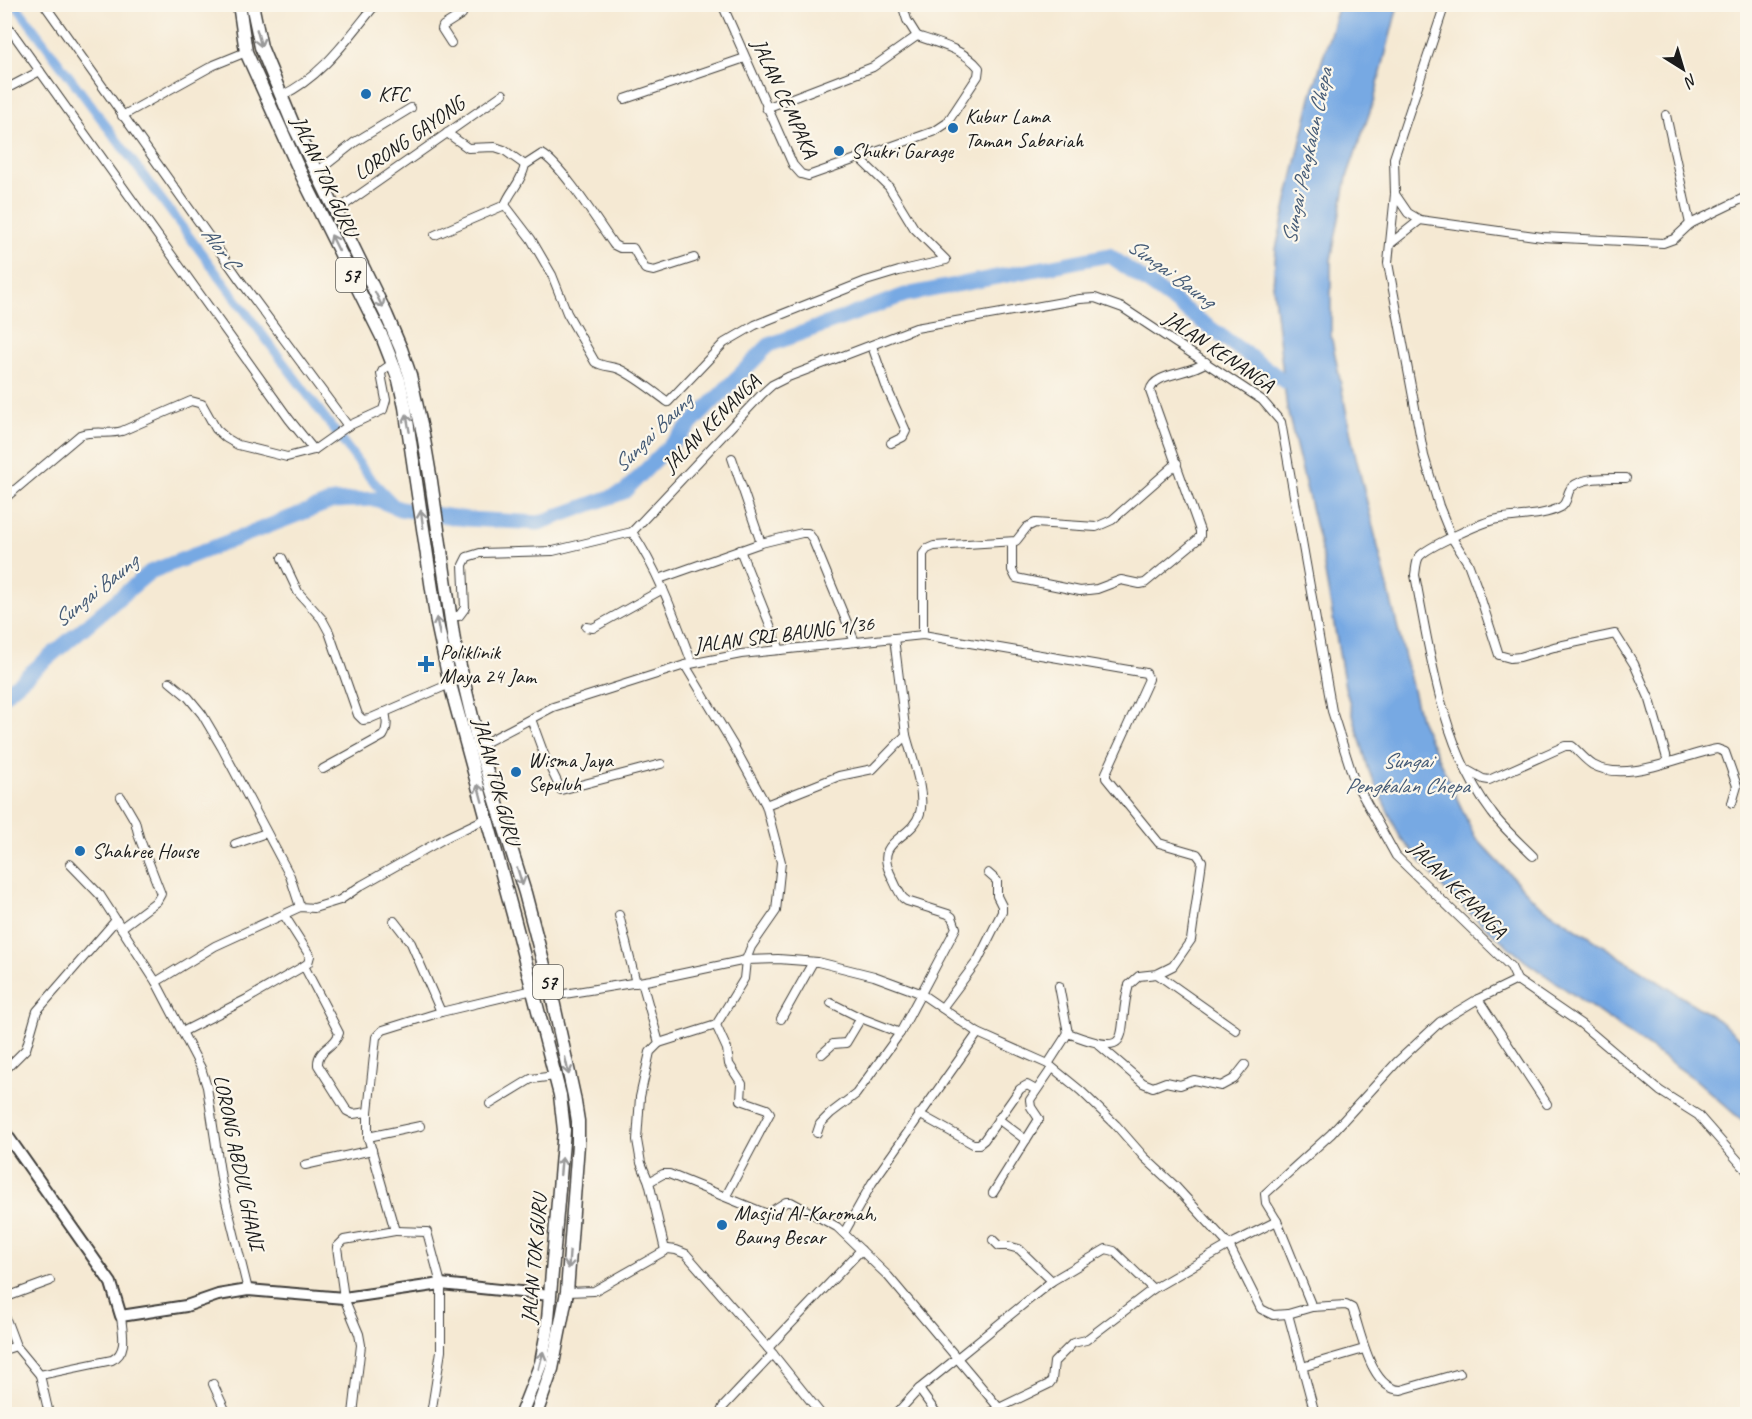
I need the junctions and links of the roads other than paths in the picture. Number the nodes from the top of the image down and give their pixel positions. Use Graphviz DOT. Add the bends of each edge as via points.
graph roads {
  1 [pos="44,4"];
  2 [pos="239,4"];
  3 [pos="252,4"];
  4 [pos="376,4"];
  5 [pos="459,4"];
  6 [pos="722,4"];
  7 [pos="902,4"];
  8 [pos="1445,4"];
  9 [pos="4,21"];
  10 [pos="917,36"];
  11 [pos="451,44"];
  12 [pos="246,52"];
  13 [pos="745,58"];
  14 [pos="270,69"];
  15 [pos="40,71"];
  16 [pos="258,77"];
  17 [pos="4,90"];
  18 [pos="503,94"];
  19 [pos="281,96"];
  20 [pos="625,99"];
  21 [pos="411,108"];
  22 [pos="766,108"];
  23 [pos="1666,115"];
  24 [pos="122,116"];
  25 [pos="447,134"];
  26 [pos="858,157"];
  27 [pos="525,165"];
  28 [pos="317,172"];
  29 [pos="1395,194"];
  30 [pos="1748,196"];
  31 [pos="505,205"];
  32 [pos="336,211"];
  33 [pos="1420,220"];
  34 [pos="1690,224"];
  35 [pos="435,235"];
  36 [pos="1391,243"];
  37 [pos="694,258"];
  38 [pos="872,346"];
  39 [pos="1206,362"];
  40 [pos="393,363"];
  41 [pos="346,428"];
  42 [pos="891,443"];
  43 [pos="314,450"];
  44 [pos="732,458"];
  45 [pos="1177,463"];
  46 [pos="1626,478"];
  47 [pos="4,499"];
  48 [pos="632,532"];
  49 [pos="1452,538"];
  50 [pos="1012,542"];
  51 [pos="761,543"];
  52 [pos="740,550"];
  53 [pos="282,558"];
  54 [pos="659,579"];
  55 [pos="663,590"];
  56 [pos="449,616"];
  57 [pos="586,627"];
  58 [pos="923,635"];
  59 [pos="894,638"];
  60 [pos="855,642"];
  61 [pos="780,650"];
  62 [pos="689,664"];
  63 [pos="170,682"];
  64 [pos="450,684"];
  65 [pos="386,712"];
  66 [pos="531,719"];
  67 [pos="906,735"];
  68 [pos="479,746"];
  69 [pos="1668,762"];
  70 [pos="661,764"];
  71 [pos="323,769"];
  72 [pos="1466,769"];
  73 [pos="122,797"];
  74 [pos="1732,803"];
  75 [pos="765,805"];
  76 [pos="487,818"];
  77 [pos="266,833"];
  78 [pos="235,844"];
  79 [pos="1533,856"];
  80 [pos="70,864"];
  81 [pos="988,873"];
  82 [pos="300,907"];
  83 [pos="284,915"];
  84 [pos="619,915"];
  85 [pos="116,920"];
  86 [pos="394,921"];
  87 [pos="121,928"];
  88 [pos="746,960"];
  89 [pos="542,962"];
  90 [pos="813,962"];
  91 [pos="526,965"];
  92 [pos="304,966"];
  93 [pos="1157,974"];
  94 [pos="1517,980"];
  95 [pos="156,982"];
  96 [pos="639,982"];
  97 [pos="1059,986"];
  98 [pos="533,990"];
  99 [pos="920,993"];
  100 [pos="552,996"];
  101 [pos="1478,999"];
  102 [pos="831,1003"];
  103 [pos="942,1008"];
  104 [pos="441,1012"];
  105 [pos="861,1018"];
  106 [pos="781,1019"];
  107 [pos="716,1025"];
  108 [pos="1236,1030"];
  109 [pos="182,1032"];
  110 [pos="900,1033"];
  111 [pos="978,1033"];
  112 [pos="1068,1033"];
  113 [pos="659,1043"];
  114 [pos="1098,1044"];
  115 [pos="822,1054"];
  116 [pos="1245,1065"];
  117 [pos="1050,1066"];
  118 [pos="4,1071"];
  119 [pos="555,1076"];
  120 [pos="1036,1090"];
  121 [pos="490,1104"];
  122 [pos="1547,1104"];
  123 [pos="368,1112"];
  124 [pos="919,1114"];
  125 [pos="998,1119"];
  126 [pos="420,1126"];
  127 [pos="4,1131"];
  128 [pos="817,1134"];
  129 [pos="368,1137"];
  130 [pos="1026,1140"];
  131 [pos="372,1150"];
  132 [pos="305,1165"];
  133 [pos="1748,1172"];
  134 [pos="649,1182"];
  135 [pos="993,1193"];
  136 [pos="726,1196"];
  137 [pos="1277,1221"];
  138 [pos="395,1231"];
  139 [pos="844,1233"];
  140 [pos="993,1239"];
  141 [pos="1229,1245"];
  142 [pos="665,1250"];
  143 [pos="861,1250"];
  144 [pos="50,1281"];
  145 [pos="1052,1281"];
  146 [pos="441,1284"];
  147 [pos="1153,1289"];
  148 [pos="248,1290"];
  149 [pos="567,1292"];
  150 [pos="550,1295"];
  151 [pos="4,1298"];
  152 [pos="344,1298"];
  153 [pos="1312,1307"];
  154 [pos="4,1314"];
  155 [pos="1288,1314"];
  156 [pos="121,1316"];
  157 [pos="16,1346"];
  158 [pos="1364,1349"];
  159 [pos="4,1350"];
  160 [pos="771,1351"];
  161 [pos="958,1358"];
  162 [pos="1302,1366"];
  163 [pos="1460,1372"];
  164 [pos="40,1375"];
  165 [pos="213,1384"];
  166 [pos="919,1389"];
  167 [pos="1001,1411"];
  168 [pos="49,1414"];
  169 [pos="227,1414"];
  170 [pos="353,1414"];
  171 [pos="431,1414"];
  172 [pos="520,1414"];
  173 [pos="536,1414"];
  174 [pos="720,1414"];
  175 [pos="821,1414"];
  176 [pos="896,1414"];
  177 [pos="937,1414"];
  178 [pos="988,1414"];
  179 [pos="1315,1414"];
  1 -- 24 [label="street"];
  2 -- 12 [label="main road, JALAN TOK GURU / 57"];
  3 -- 14 [label="main road, 57, one-way" via="257,34"];
  4 -- 19 [label="street" via="325,65"];
  5 -- 11 [label="street" via="462,14 442,29"];
  6 -- 13 [label="street, JALAN CEMPAKA"];
  7 -- 10 [label="street"];
  8 -- 29 [label="street" via="1394,158"];
  9 -- 15 [label="street"];
  10 -- 22 [label="street" via="873,66"];
  10 -- 26 [label="street" via="969,59 979,69 978,76 941,129"];
  12 -- 16 [label="main road, JALAN TOK GURU / 57"];
  12 -- 24 [label="street" via="214,64"];
  13 -- 20 [label="street"];
  13 -- 22 [label="street, JALAN CEMPAKA"];
  14 -- 16 [label="main road"];
  14 -- 19 [label="main road, 57"];
  15 -- 17 [label="street"];
  15 -- 43 [label="street"];
  40 -- 16 [label="main road, JALAN TOK GURU / 57, one-way"];
  18 -- 25 [label="street, LORONG GAYONG"];
  19 -- 28 [label="main road, JALAN TOK GURU / 57"];
  21 -- 28 [label="street"];
  22 -- 26 [label="street, JALAN CEMPAKA" via="801,174 817,174"];
  23 -- 34 [label="street"];
  24 -- 41 [label="street"];
  25 -- 27 [label="street" via="468,148 504,150"];
  25 -- 32 [label="street, LORONG GAYONG"];
  26 -- 31 [label="street" via="889,187 914,228 946,260 866,281 755,325 724,343 669,402 626,373 596,362 567,313 552,275"];
  27 -- 31 [label="street" via="523,177"];
  27 -- 37 [label="street" via="538,155 547,157 614,244 633,248 647,271"];
  28 -- 32 [label="main road, JALAN TOK GURU / 57"];
  29 -- 33 [label="street" via="1408,213"];
  29 -- 36 [label="street"];
  30 -- 34 [label="street"];
  31 -- 35 [label="street"];
  32 -- 56 [label="main road, JALAN TOK GURU / 57, one-way" via="401,349 417,404"];
  33 -- 34 [label="street" via="1542,237 1663,243 1674,239"];
  33 -- 36 [label="street"];
  36 -- 49 [label="street" via="1389,263 1420,434 1439,506"];
  38 -- 39 [label="street, JALAN KENANGA" via="939,323 1095,298 1123,308"];
  38 -- 42 [label="street" via="906,431"];
  38 -- 48 [label="street, JALAN KENANGA" via="772,385"];
  39 -- 45 [label="street" via="1194,370 1158,379 1151,388"];
  39 -- 94 [label="street, JALAN KENANGA" via="1262,400 1281,422 1332,711 1354,780 1396,856 1511,967"];
  40 -- 41 [label="street" via="381,374 386,400 383,410"];
  64 -- 40 [label="main road, JALAN TOK GURU / 57, one-way" via="437,623 405,407"];
  41 -- 43 [label="street"];
  43 -- 47 [label="street" via="286,457 237,445 216,429 202,404 191,401 117,433 81,435"];
  44 -- 51 [label="street"];
  45 -- 50 [label="street" via="1101,526 1035,523"];
  45 -- 50 [label="street" via="1200,536 1145,583 1121,580 1080,591 1019,579 1012,574"];
  46 -- 49 [label="street" via="1604,477 1578,484 1572,487 1562,506 1542,513 1496,519"];
  48 -- 54 [label="street"];
  48 -- 56 [label="street" via="553,551 471,555 463,565 465,608 459,616"];
  49 -- 69 [label="street" via="1471,572 1499,655 1520,657 1615,634 1652,705"];
  49 -- 72 [label="street" via="1419,556 1415,575 1432,663"];
  50 -- 58 [label="street" via="927,549 923,554"];
  51 -- 52 [label="street"];
  51 -- 60 [label="street" via="802,532 810,535"];
  52 -- 54 [label="street"];
  52 -- 61 [label="street"];
  53 -- 65 [label="street" via="298,592 329,632 358,715 363,720"];
  54 -- 55 [label="street"];
  55 -- 57 [label="street" via="591,629"];
  55 -- 62 [label="street"];
  56 -- 68 [label="main road, JALAN TOK GURU / 57"];
  58 -- 59 [label="street, JALAN SRI BAUNG 1/36"];
  58 -- 93 [label="street, JALAN SRI BAUNG 1/36" via="1149,676 1106,778 1159,843 1197,854 1202,861 1192,938 1174,965"];
  59 -- 60 [label="street, JALAN SRI BAUNG 1/36"];
  59 -- 67 [label="street"];
  60 -- 61 [label="street, JALAN SRI BAUNG 1/36"];
  61 -- 62 [label="street, JALAN SRI BAUNG 1/36"];
  62 -- 66 [label="street, JALAN SRI BAUNG 1/36" via="553,707"];
  62 -- 75 [label="street"];
  63 -- 77 [label="street" via="189,696 202,714"];
  64 -- 65 [label="street"];
  76 -- 64 [label="main road, JALAN TOK GURU / 57, one-way"];
  65 -- 71 [label="street" via="388,723 383,736"];
  66 -- 68 [label="street, JALAN SRI BAUNG 1/36"];
  66 -- 70 [label="street" via="561,790"];
  67 -- 75 [label="street" via="873,769 839,776"];
  67 -- 99 [label="street" via="921,811 910,830 889,847 885,862 907,902 948,914 956,928"];
  68 -- 89 [label="main road, JALAN TOK GURU / 57, one-way"];
  69 -- 72 [label="street" via="1646,768 1603,769 1588,762 1572,746 1566,746 1489,780"];
  69 -- 74 [label="street" via="1706,750 1722,750 1737,786"];
  72 -- 79 [label="street" via="1492,813"];
  73 -- 87 [label="street" via="135,821 161,894"];
  75 -- 88 [label="street" via="781,862 776,911"];
  76 -- 82 [label="street" via="340,900 314,908"];
  76 -- 91 [label="main road, JALAN TOK GURU / 57"];
  77 -- 78 [label="street"];
  77 -- 82 [label="street" via="291,876"];
  80 -- 85 [label="street, LORONG ABDUL GHANI"];
  81 -- 103 [label="street" via="997,881 1002,912 978,960"];
  82 -- 83 [label="street"];
  83 -- 92 [label="street" via="310,956"];
  83 -- 95 [label="street" via="215,946"];
  84 -- 96 [label="street"];
  85 -- 87 [label="street, LORONG ABDUL GHANI"];
  85 -- 118 [label="street" via="36,1012 26,1050"];
  86 -- 104 [label="street" via="411,943"];
  87 -- 95 [label="street, LORONG ABDUL GHANI"];
  88 -- 90 [label="street"];
  88 -- 96 [label="street"];
  88 -- 107 [label="street" via="744,981"];
  89 -- 91 [label="main road"];
  89 -- 100 [label="main road, JALAN TOK GURU / 57"];
  90 -- 99 [label="street" via="874,976"];
  90 -- 106 [label="street"];
  91 -- 98 [label="main road, JALAN TOK GURU / 57"];
  92 -- 109 [label="street"];
  92 -- 123 [label="street" via="339,1033 317,1058 318,1065 347,1111"];
  93 -- 108 [label="street"];
  93 -- 114 [label="street" via="1138,976 1129,985 1121,1036 1113,1044"];
  94 -- 101 [label="street"];
  94 -- 133 [label="street, JALAN KENANGA" via="1581,1024 1660,1091 1698,1115"];
  95 -- 109 [label="street, LORONG ABDUL GHANI"];
  96 -- 100 [label="street"];
  96 -- 113 [label="street"];
  97 -- 112 [label="street"];
  98 -- 104 [label="street"];
  98 -- 119 [label="main road, JALAN TOK GURU / 57"];
  99 -- 103 [label="street"];
  99 -- 110 [label="street"];
  100 -- 149 [label="main road, JALAN TOK GURU / 57, one-way" via="578,1121"];
  101 -- 122 [label="street"];
  101 -- 137 [label="street" via="1440,1022 1331,1134 1265,1194"];
  102 -- 105 [label="street"];
  103 -- 111 [label="street"];
  104 -- 123 [label="street" via="378,1032"];
  105 -- 110 [label="street"];
  105 -- 115 [label="street" via="849,1041 833,1044"];
  107 -- 113 [label="street"];
  107 -- 136 [label="street" via="729,1064 742,1084 741,1101 770,1113"];
  109 -- 148 [label="street, LORONG ABDUL GHANI" via="206,1079 222,1185"];
  110 -- 128 [label="street" via="856,1094 820,1124"];
  111 -- 117 [label="street"];
  111 -- 124 [label="street"];
  112 -- 114 [label="street"];
  112 -- 117 [label="street"];
  113 -- 134 [label="street" via="649,1054 640,1097 637,1140"];
  114 -- 116 [label="street" via="1143,1083 1153,1087 1166,1082 1180,1086 1194,1080 1221,1086 1234,1080"];
  117 -- 120 [label="street"];
  117 -- 141 [label="street" via="1116,1125"];
  119 -- 121 [label="street" via="531,1079"];
  150 -- 119 [label="main road, JALAN TOK GURU / 57, one-way" via="564,1130"];
  120 -- 125 [label="street" via="1027,1085 1022,1087"];
  120 -- 130 [label="street" via="1029,1102 1039,1119"];
  123 -- 129 [label="street"];
  124 -- 125 [label="street" via="976,1144 984,1140"];
  124 -- 139 [label="street"];
  125 -- 130 [label="street"];
  126 -- 129 [label="street"];
  127 -- 156 [label="street" via="111,1283"];
  129 -- 131 [label="street"];
  130 -- 135 [label="street"];
  131 -- 132 [label="street"];
  131 -- 138 [label="street"];
  134 -- 136 [label="street" via="669,1174"];
  134 -- 142 [label="street"];
  136 -- 139 [label="street" via="767,1214 786,1202 793,1203"];
  137 -- 141 [label="street"];
  137 -- 153 [label="street"];
  138 -- 146 [label="street" via="427,1232"];
  138 -- 152 [label="street" via="339,1244"];
  139 -- 143 [label="street"];
  140 -- 145 [label="street" via="999,1246 1019,1249"];
  141 -- 147 [label="street"];
  141 -- 155 [label="street" via="1261,1309 1273,1315"];
  142 -- 149 [label="street" via="593,1291"];
  142 -- 160 [label="street" via="673,1248 686,1254"];
  143 -- 160 [label="street"];
  143 -- 161 [label="street"];
  144 -- 151 [label="street"];
  145 -- 147 [label="street" via="1109,1249"];
  145 -- 161 [label="street"];
  146 -- 150 [label="street"];
  146 -- 152 [label="street"];
  146 -- 171 [label="street" via="441,1351"];
  147 -- 167 [label="street" via="1086,1340 1071,1344 1054,1362 1049,1384"];
  148 -- 152 [label="street"];
  148 -- 156 [label="street" via="186,1306"];
  149 -- 173 [label="main road, JALAN TOK GURU / 57" via="552,1369"];
  172 -- 150 [label="main road, JALAN TOK GURU / 57, one-way" via="540,1364"];
  152 -- 170 [label="street" via="361,1345"];
  153 -- 155 [label="street"];
  153 -- 158 [label="street" via="1352,1308"];
  154 -- 157 [label="street"];
  155 -- 162 [label="street"];
  156 -- 164 [label="street" via="123,1348 118,1356"];
  157 -- 159 [label="street"];
  157 -- 164 [label="street"];
  158 -- 162 [label="street"];
  158 -- 163 [label="street" via="1384,1384 1397,1390"];
  160 -- 174 [label="street"];
  160 -- 175 [label="street"];
  161 -- 166 [label="street"];
  161 -- 167 [label="street"];
  162 -- 179 [label="street"];
  164 -- 168 [label="street"];
  165 -- 169 [label="street"];
  166 -- 176 [label="street"];
  166 -- 177 [label="street"];
  167 -- 178 [label="street"];
}
